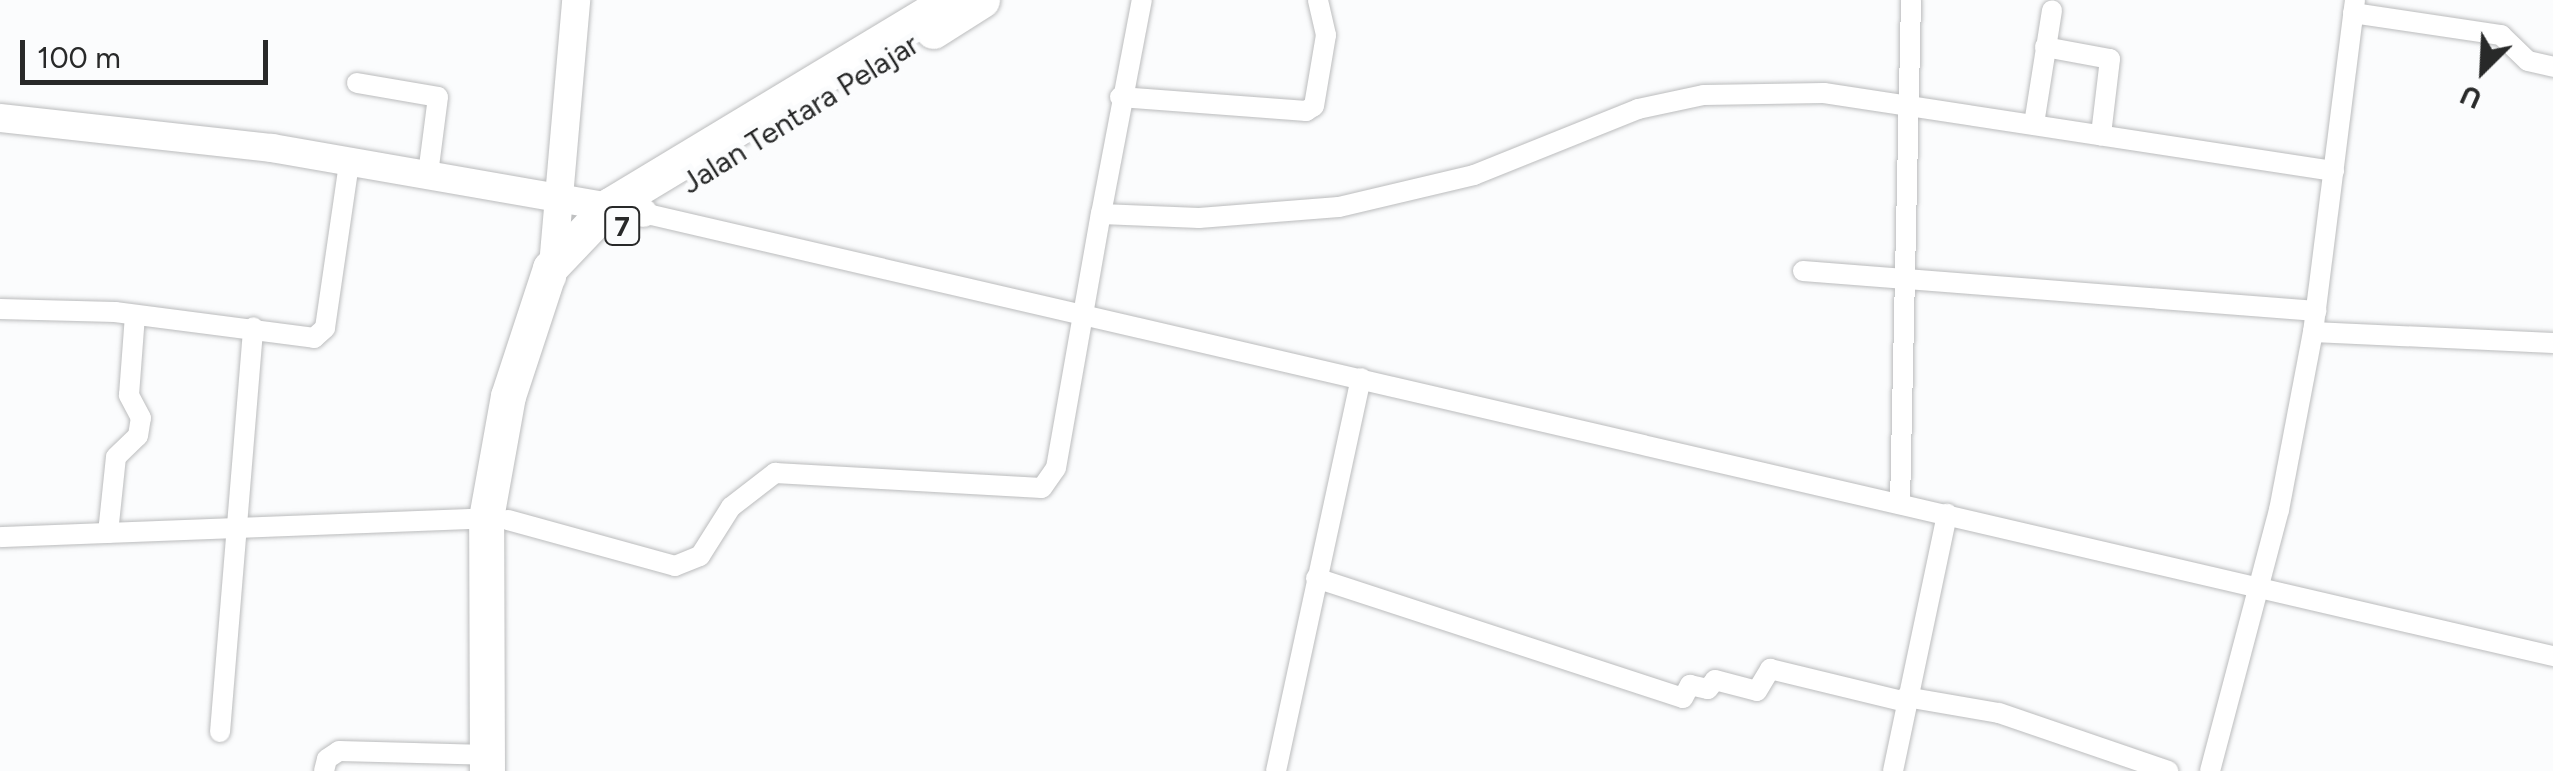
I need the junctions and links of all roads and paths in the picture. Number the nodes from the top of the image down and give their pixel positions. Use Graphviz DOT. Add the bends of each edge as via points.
graph roads {
  1 [pos="576,0"];
  2 [pos="950,0"];
  3 [pos="982,0"];
  4 [pos="1142,0"];
  5 [pos="1318,0"];
  6 [pos="1911,0"];
  7 [pos="2354,6"];
  8 [pos="2052,10"];
  9 [pos="2045,47"];
  10 [pos="2553,67"];
  11 [pos="357,83"];
  12 [pos="1120,97"];
  13 [pos="1913,104"];
  14 [pos="0,118"];
  15 [pos="2034,124"];
  16 [pos="2102,135"];
  17 [pos="349,164"];
  18 [pos="2334,171"];
  19 [pos="428,174"];
  20 [pos="558,196"];
  21 [pos="627,209"];
  22 [pos="1101,214"];
  23 [pos="1803,271"];
  24 [pos="1908,277"];
  25 [pos="555,280"];
  26 [pos="0,309"];
  27 [pos="1080,312"];
  28 [pos="135,315"];
  29 [pos="2315,322"];
  30 [pos="254,327"];
  31 [pos="2553,343"];
  32 [pos="1361,378"];
  33 [pos="1900,504"];
  34 [pos="1947,514"];
  35 [pos="497,519"];
  36 [pos="238,528"];
  37 [pos="108,533"];
  38 [pos="0,538"];
  39 [pos="1316,578"];
  40 [pos="2260,584"];
  41 [pos="2553,656"];
  42 [pos="1906,700"];
  43 [pos="220,732"];
  44 [pos="487,763"];
  45 [pos="324,771"];
  46 [pos="1276,771"];
  47 [pos="1893,771"];
  48 [pos="2168,771"];
  49 [pos="2210,771"];
  1 -- 20 [label="street"];
  2 -- 21 [label="highway, Jalan Tentara Pelajar / 7"];
  3 -- 21 [label="highway, Jalan Tentara Pelajar / 7"];
  4 -- 12 [label="street"];
  5 -- 12 [label="street" via="1326,35 1314,106 1306,111"];
  6 -- 13 [label="street"];
  7 -- 10 [label="street" via="2501,35 2528,61"];
  7 -- 18 [label="street"];
  8 -- 9 [label="street"];
  9 -- 15 [label="street"];
  9 -- 16 [label="street" via="2110,59"];
  11 -- 19 [label="street" via="438,96"];
  12 -- 22 [label="street"];
  13 -- 15 [label="street"];
  13 -- 22 [label="street" via="1824,93 1704,95 1638,109 1474,175 1339,207 1199,218"];
  13 -- 24 [label="street"];
  14 -- 17 [label="street" via="272,148"];
  15 -- 16 [label="street"];
  16 -- 18 [label="street"];
  17 -- 19 [label="street"];
  17 -- 30 [label="street" via="321,336"];
  18 -- 29 [label="street"];
  19 -- 20 [label="street"];
  20 -- 21 [label="street"];
  20 -- 25 [label="street"];
  21 -- 25 [label="highway, Jalan Tentara Pelajar / 7"];
  21 -- 27 [label="street"];
  22 -- 27 [label="street"];
  23 -- 24 [label="street"];
  24 -- 29 [label="street"];
  24 -- 33 [label="street"];
  25 -- 35 [label="highway, Jalan Tentara Pelajar / 7" via="508,396"];
  26 -- 28 [label="street"];
  27 -- 32 [label="street"];
  27 -- 35 [label="street" via="1056,468 1042,488 774,473 731,507 700,556 684,566"];
  28 -- 30 [label="street"];
  28 -- 37 [label="street" via="129,396 142,418 136,439 116,456"];
  29 -- 31 [label="street"];
  29 -- 40 [label="street"];
  30 -- 36 [label="street"];
  32 -- 33 [label="street"];
  32 -- 39 [label="street"];
  33 -- 34 [label="street"];
  34 -- 40 [label="street"];
  34 -- 42 [label="street"];
  35 -- 36 [label="street"];
  35 -- 44 [label="highway, Jalan Tentara Pelajar / 7"];
  36 -- 37 [label="street"];
  36 -- 43 [label="street"];
  37 -- 38 [label="street"];
  39 -- 42 [label="street" via="1683,698 1691,684 1708,689 1715,680 1757,691 1770,669"];
  39 -- 46 [label="street"];
  40 -- 41 [label="street"];
  40 -- 49 [label="street"];
  42 -- 47 [label="street"];
  42 -- 48 [label="street" via="1999,713"];
  44 -- 45 [label="street" via="339,751"];
}
